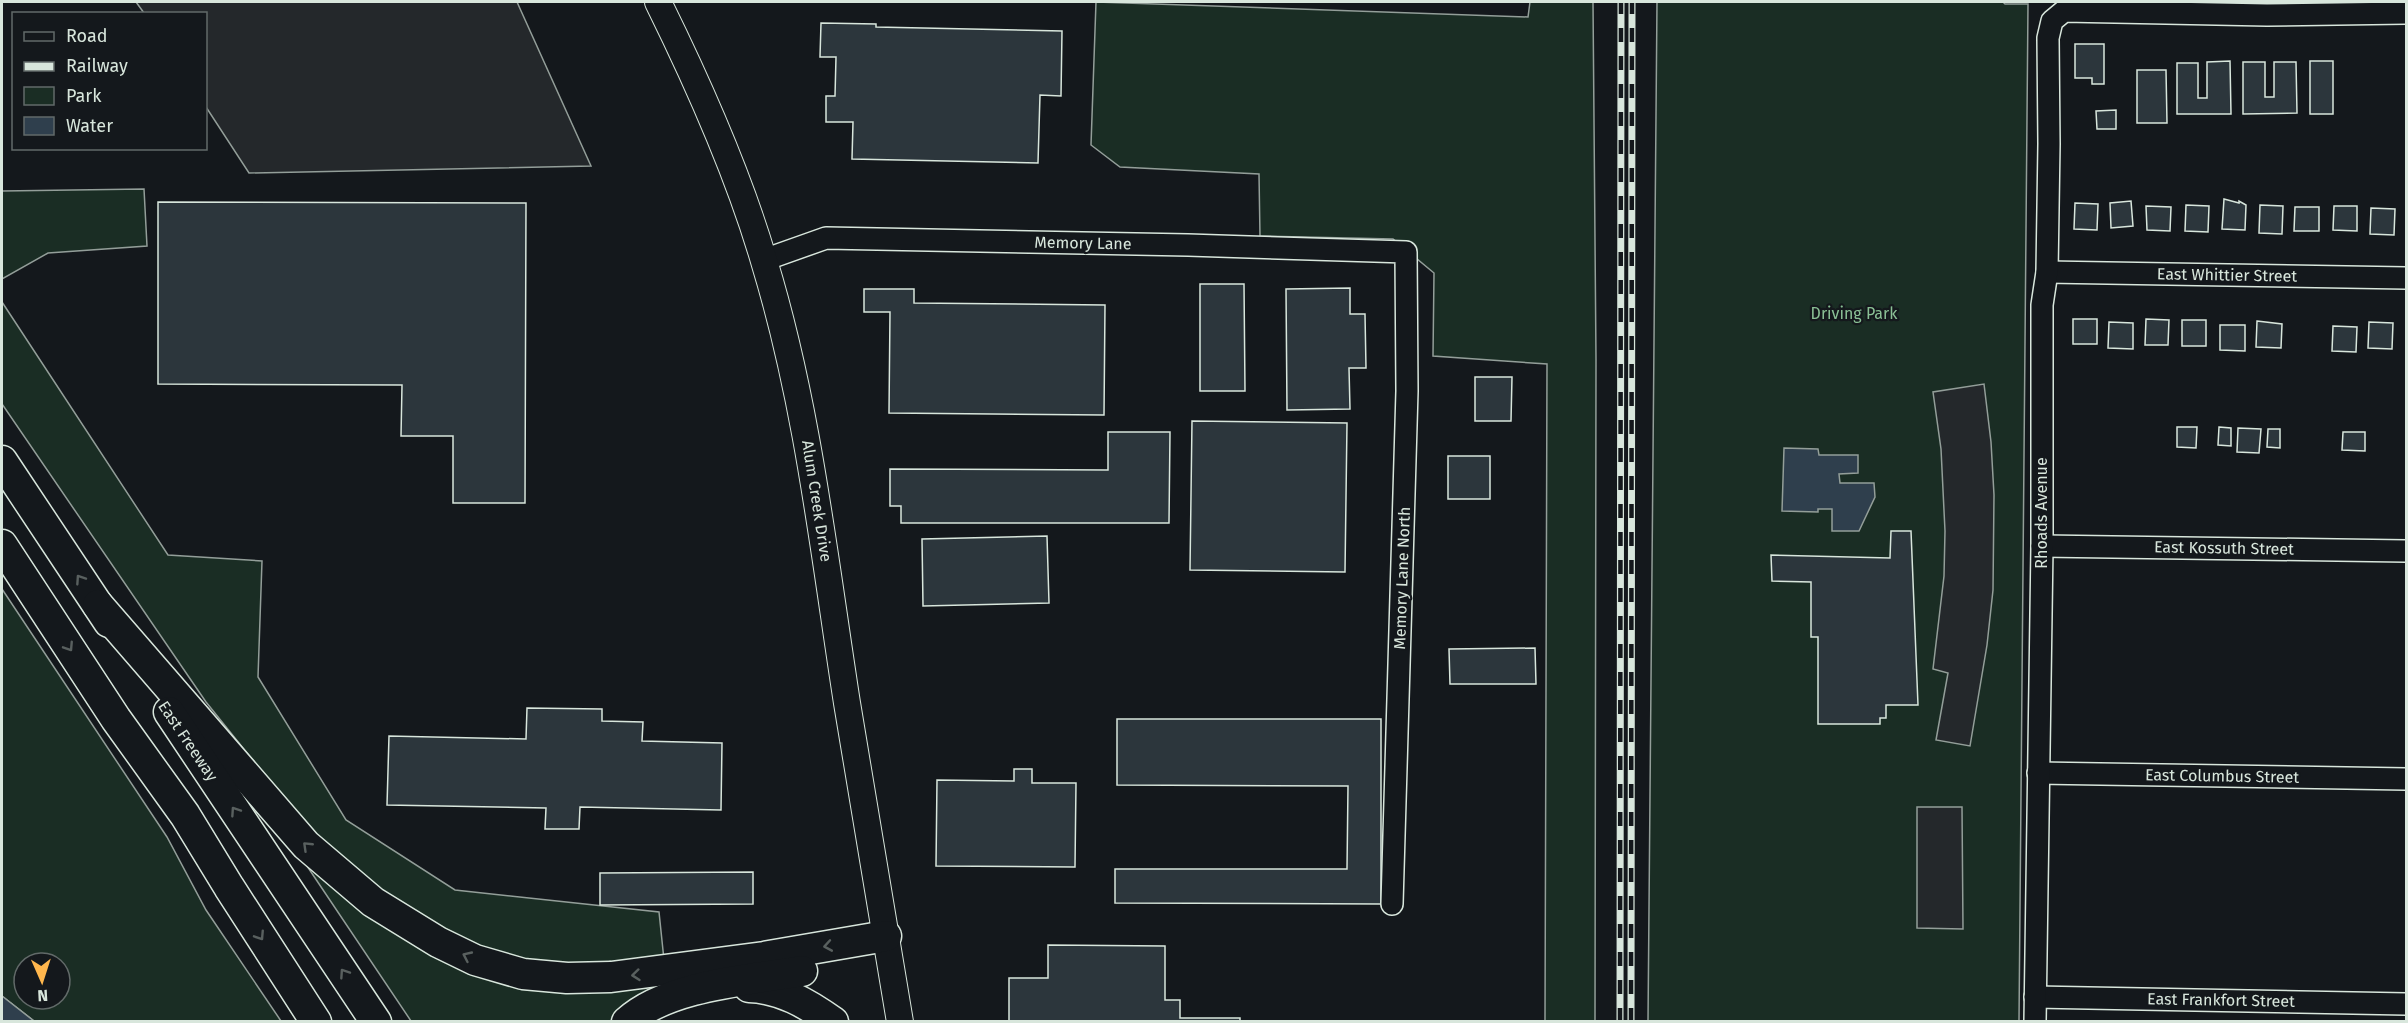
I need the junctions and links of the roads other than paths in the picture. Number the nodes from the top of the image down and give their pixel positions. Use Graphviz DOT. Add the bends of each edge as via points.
graph roads {
  1 [pos="658,2"];
  2 [pos="2406,13"];
  3 [pos="1406,252"];
  4 [pos="764,260"];
  5 [pos="2047,272"];
  6 [pos="2406,278"];
  7 [pos="2,461"];
  8 [pos="2,545"];
  9 [pos="2042,546"];
  10 [pos="2406,551"];
  11 [pos="98,605"];
  12 [pos="2038,773"];
  13 [pos="2406,779"];
  14 [pos="1392,904"];
  15 [pos="886,936"];
  16 [pos="707,988"];
  17 [pos="2035,997"];
  18 [pos="2406,1004"];
  19 [pos="316,1022"];
  20 [pos="376,1022"];
  21 [pos="627,1022"];
  22 [pos="833,1022"];
  23 [pos="900,1022"];
  24 [pos="2035,1022"];
  1 -- 4 [label="main road, Alum Creek Drive" via="719,136"];
  2 -- 5 [label="street, Rhoads Avenue" via="2064,11 2052,21 2048,38"];
  3 -- 4 [label="street, Memory Lane" via="826,238"];
  3 -- 14 [label="street, Memory Lane North" via="1407,426"];
  4 -- 15 [label="main road, Alum Creek Drive" via="807,438"];
  5 -- 6 [label="street, East Whittier Street"];
  5 -- 9 [label="street, Rhoads Avenue" via="2042,305"];
  11 -- 7 [label="highway, East Freeway, one-way"];
  8 -- 19 [label="highway, one-way" via="116,719 185,814"];
  9 -- 10 [label="street, East Kossuth Street"];
  9 -- 12 [label="street, Rhoads Avenue"];
  15 -- 11 [label="highway, one-way" via="611,977 523,974 475,960 373,902 306,845"];
  20 -- 11 [label="highway, East Freeway, one-way"];
  12 -- 13 [label="street, East Columbus Street"];
  12 -- 17 [label="street, Rhoads Avenue"];
  15 -- 16 [label="highway" via="865,960"];
  15 -- 23 [label="main road, Alum Creek Drive"];
  16 -- 21 [label="highway" via="654,1004"];
  16 -- 22 [label="highway" via="760,987 786,994"];
  17 -- 18 [label="street, East Frankfort Street"];
  17 -- 24 [label="street, Rhoads Avenue"];
}
